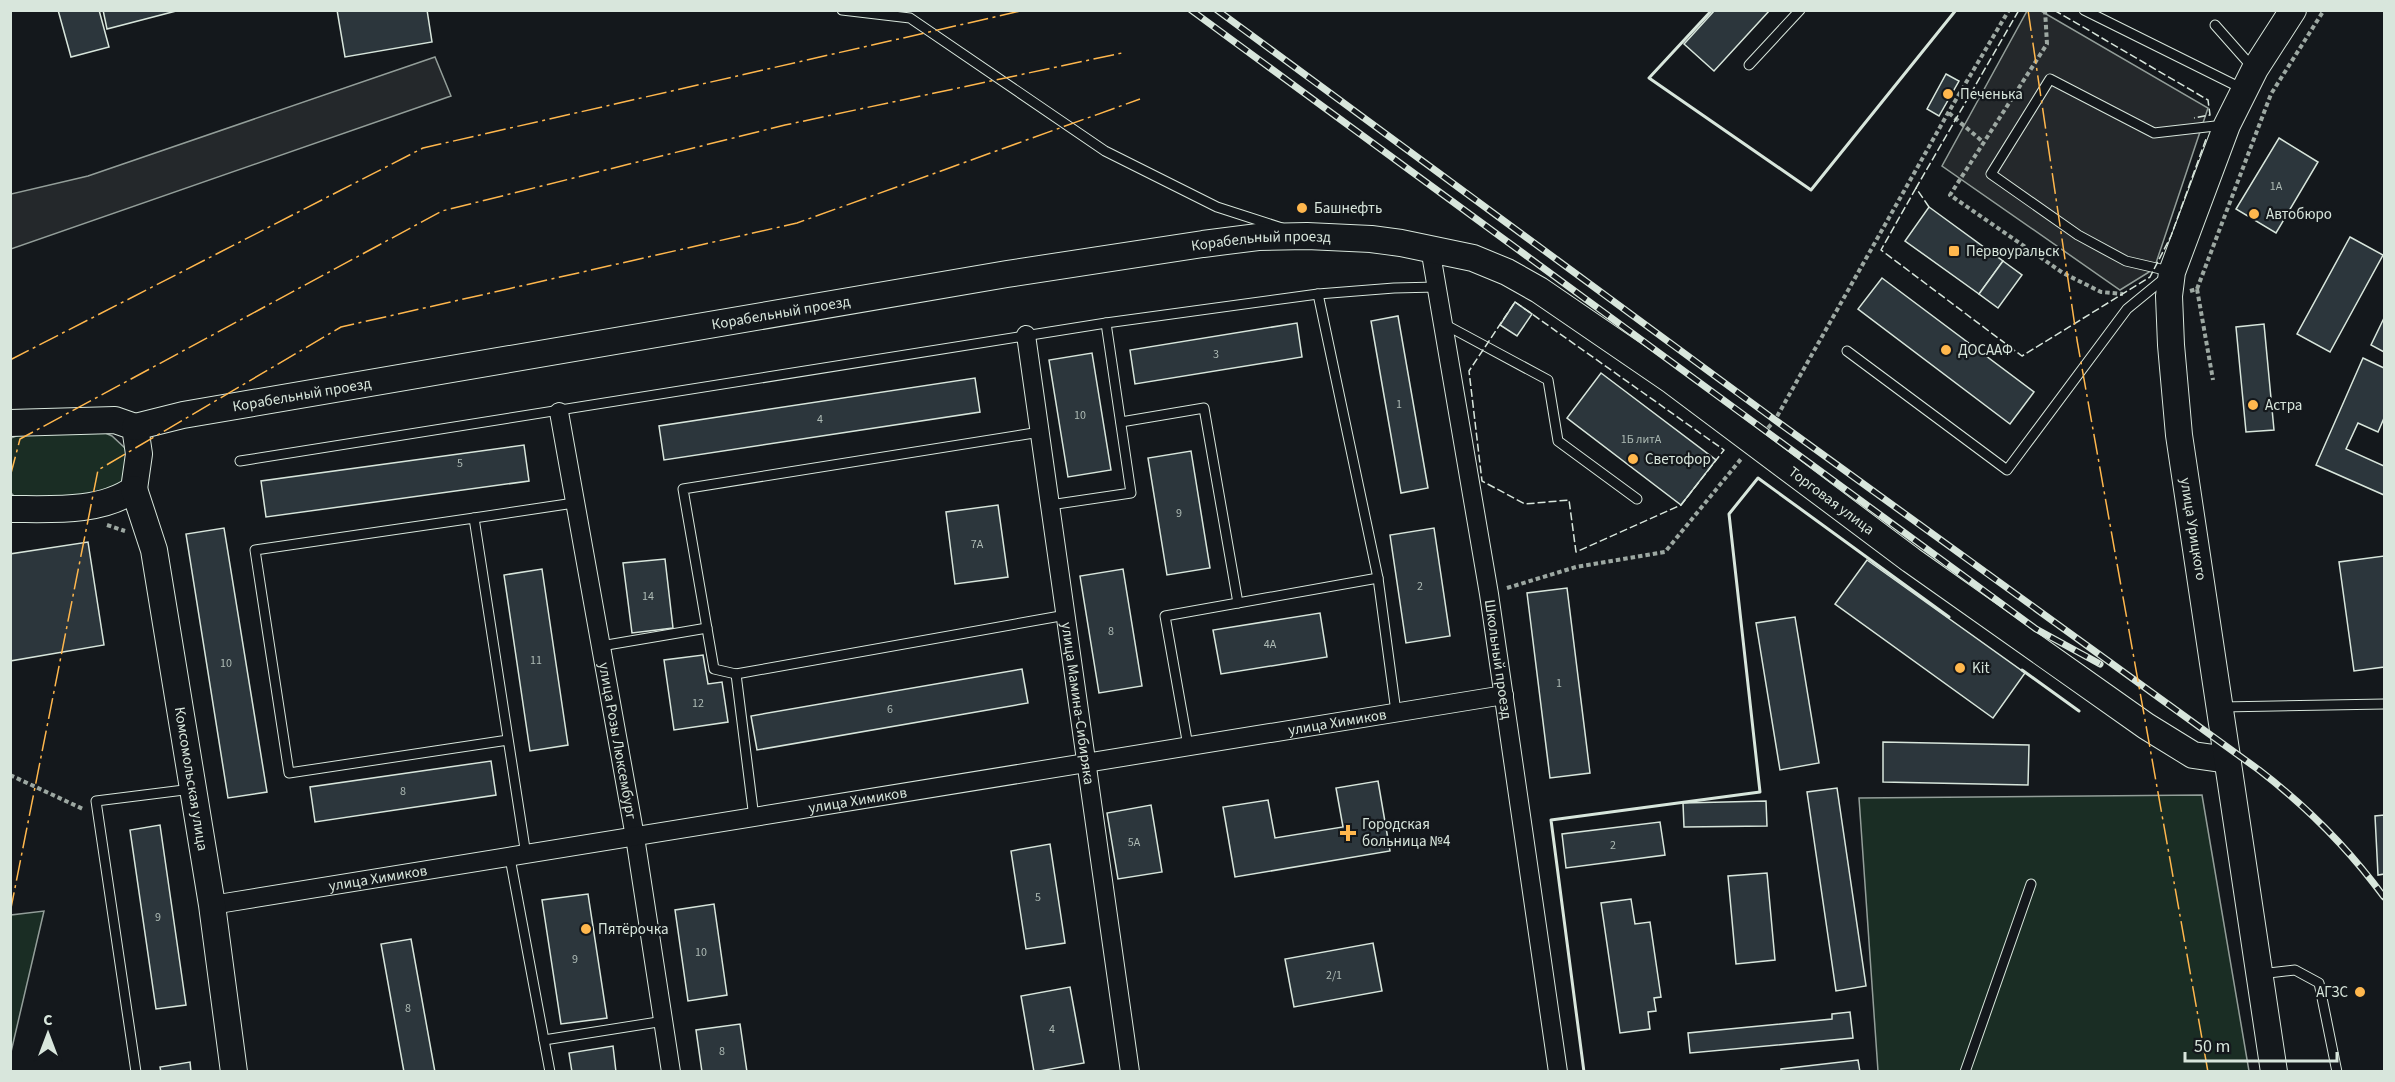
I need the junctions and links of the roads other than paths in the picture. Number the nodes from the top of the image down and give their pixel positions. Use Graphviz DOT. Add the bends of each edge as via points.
graph roads {
  1 [pos="842,10"];
  2 [pos="1800,10"];
  3 [pos="2084,10"];
  4 [pos="2293,10"];
  5 [pos="2215,25"];
  6 [pos="1749,65"];
  7 [pos="2250,80"];
  8 [pos="2227,125"];
  9 [pos="1307,236"];
  10 [pos="1430,248"];
  11 [pos="2172,272"];
  12 [pos="1437,287"];
  13 [pos="1318,294"];
  14 [pos="1106,323"];
  15 [pos="1444,324"];
  16 [pos="1026,335"];
  17 [pos="1847,351"];
  18 [pos="559,412"];
  19 [pos="1120,422"];
  20 [pos="10,423"];
  21 [pos="135,427"];
  22 [pos="1040,432"];
  23 [pos="240,461"];
  24 [pos="134,489"];
  25 [pos="1638,499"];
  26 [pos="574,503"];
  27 [pos="1050,505"];
  28 [pos="10,509"];
  29 [pos="474,518"];
  30 [pos="1378,578"];
  31 [pos="1238,603"];
  32 [pos="1066,615"];
  33 [pos="707,628"];
  34 [pos="601,646"];
  35 [pos="736,674"];
  36 [pos="1504,695"];
  37 [pos="2385,704"];
  38 [pos="2220,707"];
  39 [pos="1396,712"];
  40 [pos="508,740"];
  41 [pos="1188,746"];
  42 [pos="2228,760"];
  43 [pos="1087,762"];
  44 [pos="192,789"];
  45 [pos="754,818"];
  46 [pos="635,837"];
  47 [pos="518,857"];
  48 [pos="2031,884"];
  49 [pos="212,905"];
  50 [pos="2260,974"];
  51 [pos="664,1021"];
  52 [pos="544,1040"];
  53 [pos="136,1071"];
  54 [pos="234,1071"];
  55 [pos="550,1071"];
  56 [pos="671,1071"];
  57 [pos="1130,1071"];
  58 [pos="1558,1071"];
  59 [pos="1965,1071"];
  60 [pos="2274,1071"];
  61 [pos="2337,1071"];
  1 -- 9 [label="lane" via="910,18 1105,151 1217,207"];
  2 -- 6 [label="lane"];
  3 -- 7 [label="lane"];
  4 -- 7 [label="street, улица Урицкого"];
  5 -- 7 [label="lane"];
  7 -- 8 [label="street, улица Урицкого"];
  8 -- 11 [label="street, улица Урицкого"];
  8 -- 11 [label="lane" via="2154,133 2050,79 1991,174 2078,235 2126,261"];
  9 -- 10 [label="street, Корабельный проезд" via="1371,239"];
  9 -- 21 [label="street, Корабельный проезд" via="1258,237 1007,274 183,415"];
  10 -- 12 [label="street, Школьный проезд"];
  10 -- 42 [label="street, Торговая улица" via="1473,258 1539,290 1672,381 1920,567 2146,726 2193,755"];
  11 -- 17 [label="lane" via="2127,309 2007,470"];
  11 -- 38 [label="street, улица Урицкого" via="2171,345 2179,435"];
  12 -- 13 [label="lane"];
  12 -- 15 [label="street, Школьный проезд"];
  13 -- 14 [label="lane"];
  13 -- 30 [label="lane"];
  14 -- 16 [label="lane"];
  14 -- 19 [label="lane"];
  15 -- 25 [label="lane" via="1548,380 1558,441"];
  15 -- 36 [label="street, Школьный проезд"];
  16 -- 18 [label="lane"];
  16 -- 22 [label="street, улица Мамина-Сибиряка"];
  18 -- 23 [label="lane"];
  18 -- 26 [label="street, улица Розы Люксембург"];
  19 -- 27 [label="lane" via="1131,493"];
  19 -- 31 [label="lane" via="1204,408"];
  20 -- 21 [label="street" via="115,420"];
  21 -- 24 [label="street" via="140,454"];
  22 -- 27 [label="street, улица Мамина-Сибиряка"];
  22 -- 33 [label="lane" via="683,489"];
  24 -- 28 [label="street" via="116,499 87,505"];
  24 -- 44 [label="street, Комсомольская улица" via="154,550"];
  26 -- 29 [label="lane"];
  26 -- 34 [label="street, улица Розы Люксембург"];
  27 -- 32 [label="street, улица Мамина-Сибиряка"];
  29 -- 40 [label="lane"];
  29 -- 40 [label="lane" via="255,550 289,773"];
  30 -- 31 [label="lane"];
  30 -- 39 [label="lane"];
  31 -- 41 [label="lane" via="1165,616"];
  32 -- 35 [label="lane"];
  32 -- 43 [label="street, улица Мамина-Сибиряка"];
  33 -- 34 [label="lane"];
  33 -- 35 [label="lane" via="714,669"];
  34 -- 46 [label="street, улица Розы Люксембург"];
  35 -- 45 [label="lane"];
  36 -- 39 [label="street, улица Химиков"];
  36 -- 58 [label="street, Школьный проезд"];
  37 -- 38 [label="lane"];
  38 -- 42 [label="street, улица Урицкого"];
  39 -- 41 [label="street, улица Химиков"];
  40 -- 47 [label="lane"];
  41 -- 43 [label="street, улица Химиков"];
  42 -- 50 [label="street, улица Урицкого"];
  43 -- 45 [label="street, улица Химиков"];
  43 -- 57 [label="street, улица Мамина-Сибиряка"];
  44 -- 49 [label="street, Комсомольская улица"];
  44 -- 53 [label="lane" via="96,801"];
  45 -- 46 [label="street, улица Химиков"];
  46 -- 47 [label="street, улица Химиков"];
  46 -- 51 [label="street, улица Розы Люксембург"];
  47 -- 49 [label="street, улица Химиков"];
  47 -- 52 [label="lane"];
  48 -- 59 [label="lane"];
  49 -- 54 [label="street, Комсомольская улица"];
  50 -- 60 [label="street, улица Урицкого"];
  50 -- 61 [label="lane" via="2295,970 2319,983"];
  51 -- 52 [label="lane"];
  51 -- 56 [label="street, улица Розы Люксембург"];
  52 -- 55 [label="lane"];
}
